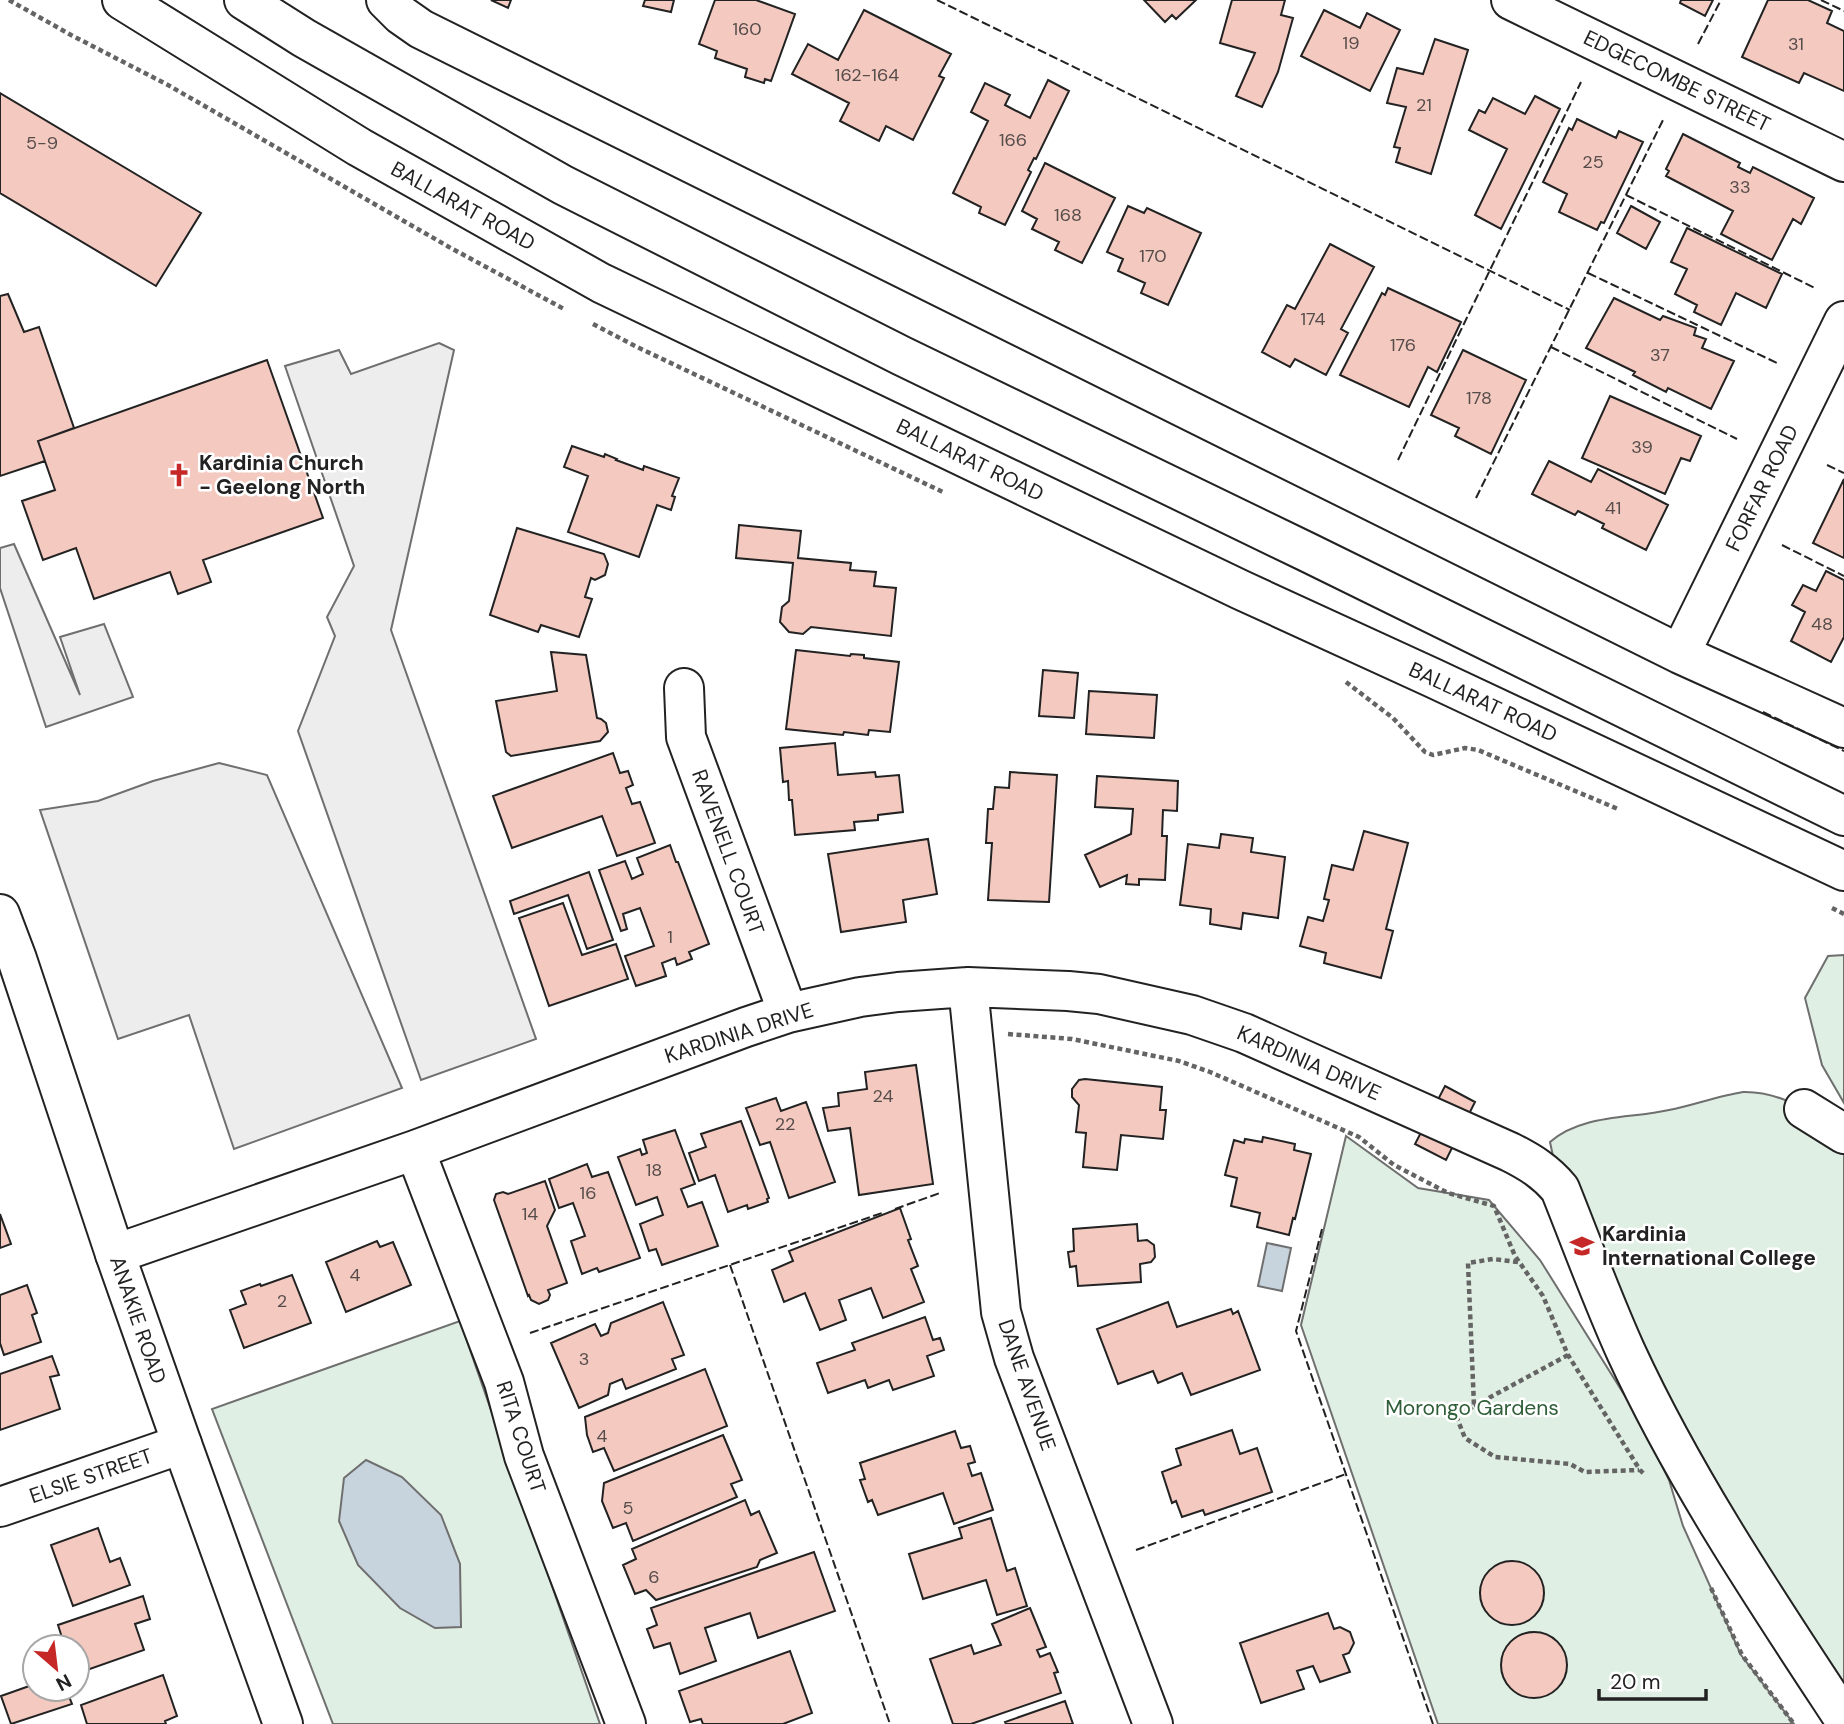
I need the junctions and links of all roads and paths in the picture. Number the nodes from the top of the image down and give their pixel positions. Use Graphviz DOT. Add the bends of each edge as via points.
graph roads {
  1 [pos="122,0"];
  2 [pos="244,0"];
  3 [pos="386,0"];
  4 [pos="1511,0"];
  5 [pos="1844,162"];
  6 [pos="1844,321"];
  7 [pos="1680,654"];
  8 [pos="684,688"];
  9 [pos="1844,728"];
  10 [pos="1844,816"];
  11 [pos="1844,871"];
  12 [pos="0,914"];
  13 [pos="9,962"];
  14 [pos="968,987"];
  15 [pos="788,1013"];
  16 [pos="1005,1034"];
  17 [pos="1804,1108"];
  18 [pos="1844,1134"];
  19 [pos="415,1150"];
  20 [pos="115,1254"];
  21 [pos="1519,1262"];
  22 [pos="1568,1355"];
  23 [pos="1475,1406"];
  24 [pos="181,1444"];
  25 [pos="1640,1470"];
  26 [pos="1649,1478"];
  27 [pos="0,1507"];
  28 [pos="1710,1584"];
  29 [pos="1844,1719"];
  30 [pos="283,1724"];
  31 [pos="626,1724"];
  32 [pos="1153,1724"];
  33 [pos="1794,1724"];
  1 -- 11 [label="main road, BALLARAT ROAD" via="359,147 601,283 1241,590"];
  2 -- 10 [label="main road" via="563,185 902,356"];
  3 -- 7 [label="main road" via="421,29"];
  4 -- 5 [label="main road, EDGECOMBE STREET"];
  6 -- 7 [label="main road, FORFAR ROAD"];
  7 -- 9 [label="main road"];
  8 -- 15 [label="main road, RAVENELL COURT" via="686,737"];
  12 -- 13 [label="main road, ANAKIE ROAD"];
  13 -- 20 [label="main road, ANAKIE ROAD"];
  14 -- 15 [label="main road, KARDINIA DRIVE" via="860,997"];
  14 -- 29 [label="main road, KARDINIA DRIVE" via="1099,994 1192,1015 1358,1084 1528,1161 1549,1176 1560,1189 1623,1343 1668,1433 1727,1536"];
  14 -- 32 [label="main road, DANE AVENUE" via="1001,1312 1014,1358"];
  15 -- 19 [label="main road, KARDINIA DRIVE"];
  16 -- 21 [label="path" via="1072,1039 1179,1062 1359,1137 1394,1165 1438,1188 1494,1206"];
  17 -- 18 [label="main road"];
  19 -- 20 [label="main road, KARDINIA DRIVE"];
  19 -- 31 [label="main road, RITA COURT"];
  20 -- 24 [label="main road, ANAKIE ROAD"];
  21 -- 22 [label="path" via="1543,1296"];
  21 -- 23 [label="path" via="1493,1259 1468,1263"];
  22 -- 23 [label="path"];
  22 -- 25 [label="path"];
  23 -- 25 [label="path" via="1457,1418 1465,1437 1495,1457 1570,1464 1585,1472"];
  24 -- 27 [label="main road, ELSIE STREET"];
  24 -- 30 [label="main road, ANAKIE ROAD"];
  25 -- 26 [label="path"];
  28 -- 33 [label="path" via="1742,1655"];
}
